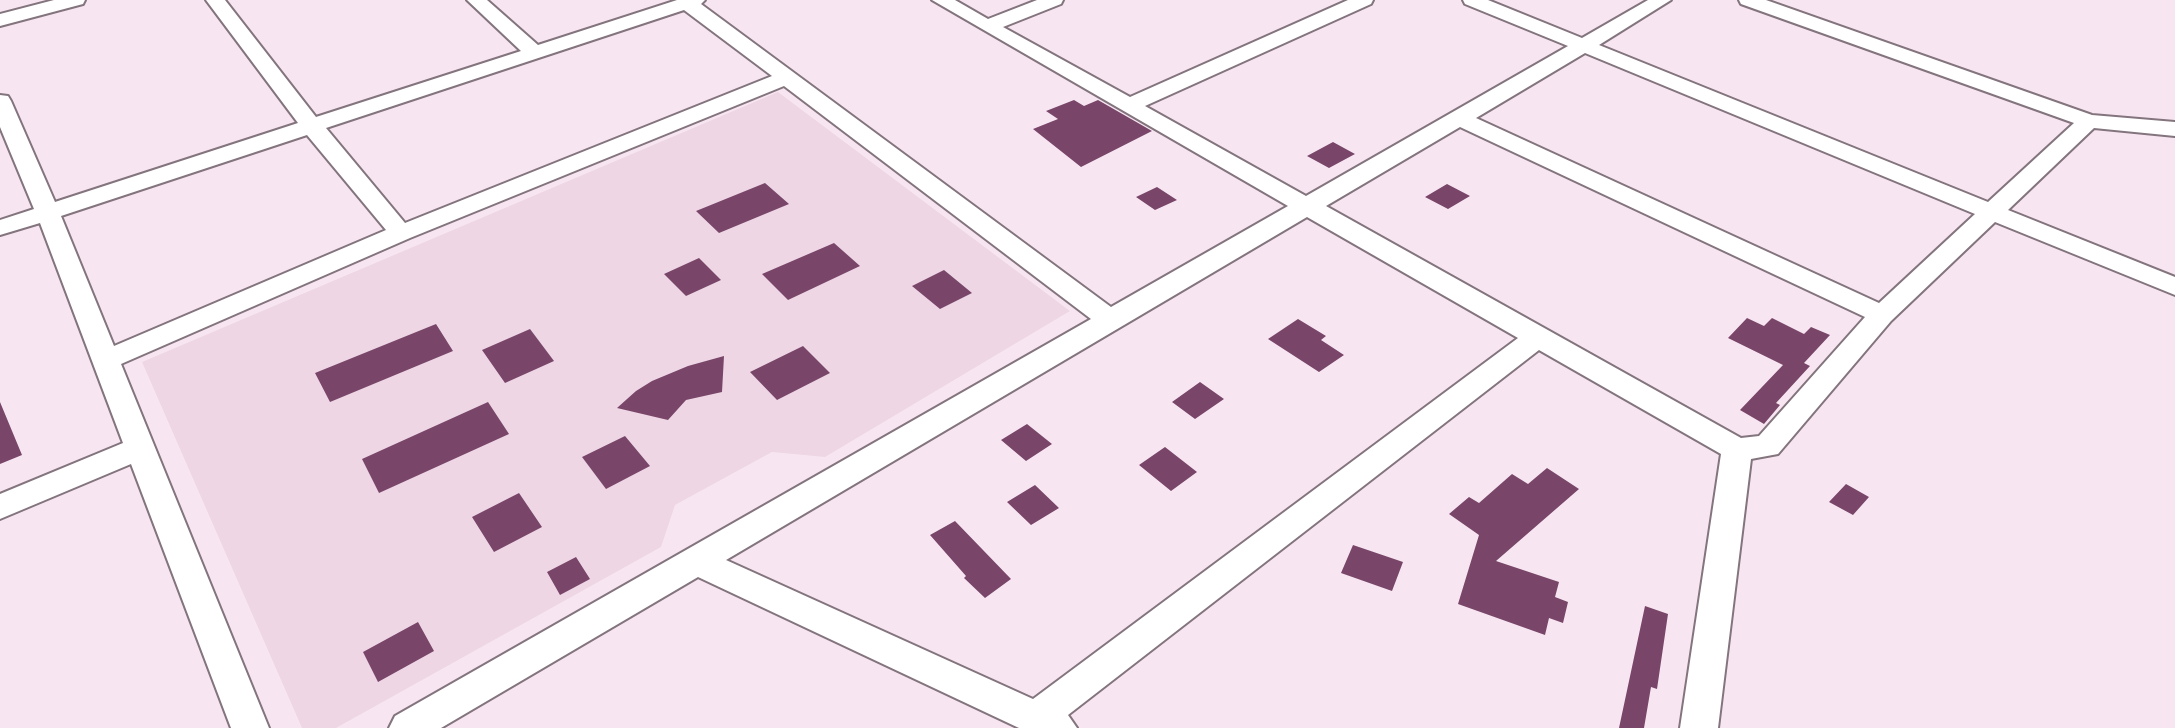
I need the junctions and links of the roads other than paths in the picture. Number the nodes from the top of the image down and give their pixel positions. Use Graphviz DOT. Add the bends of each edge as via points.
graph roads {
  1 [pos="76,0"];
  2 [pos="215,0"];
  3 [pos="476,0"];
  4 [pos="941,0"];
  5 [pos="1054,0"];
  6 [pos="1364,0"];
  7 [pos="1472,0"];
  8 [pos="1662,0"];
  9 [pos="1748,0"];
  10 [pos="692,2"];
  11 [pos="0,20"];
  12 [pos="987,26"];
  13 [pos="1583,46"];
  14 [pos="535,53"];
  15 [pos="786,78"];
  16 [pos="1,104"];
  17 [pos="1128,106"];
  18 [pos="1459,118"];
  19 [pos="2089,121"];
  20 [pos="312,126"];
  21 [pos="2175,129"];
  22 [pos="1307,206"];
  23 [pos="48,213"];
  24 [pos="1991,213"];
  25 [pos="0,229"];
  26 [pos="401,233"];
  27 [pos="2175,288"];
  28 [pos="1882,315"];
  29 [pos="1110,320"];
  30 [pos="1538,337"];
  31 [pos="106,360"];
  32 [pos="140,448"];
  33 [pos="1737,449"];
  34 [pos="0,507"];
  35 [pos="696,561"];
  36 [pos="1047,723"];
  37 [pos="250,728"];
  38 [pos="408,728"];
  39 [pos="1699,728"];
  1 -- 11 [label="street"];
  2 -- 20 [label="street"];
  3 -- 14 [label="street"];
  4 -- 12 [label="street"];
  5 -- 12 [label="street"];
  6 -- 17 [label="street"];
  7 -- 13 [label="street"];
  8 -- 13 [label="street"];
  9 -- 19 [label="street"];
  10 -- 14 [label="street"];
  10 -- 15 [label="street"];
  12 -- 17 [label="street"];
  13 -- 18 [label="street"];
  13 -- 24 [label="street"];
  14 -- 20 [label="street"];
  15 -- 26 [label="street"];
  15 -- 29 [label="street"];
  16 -- 23 [label="street"];
  17 -- 22 [label="street"];
  18 -- 22 [label="street"];
  18 -- 28 [label="street"];
  19 -- 21 [label="street"];
  19 -- 24 [label="street"];
  20 -- 23 [label="street"];
  20 -- 26 [label="street"];
  22 -- 29 [label="street"];
  22 -- 30 [label="street"];
  23 -- 25 [label="street"];
  23 -- 31 [label="street"];
  24 -- 27 [label="street"];
  24 -- 28 [label="street"];
  26 -- 31 [label="street"];
  28 -- 33 [label="street" via="1767,446"];
  29 -- 35 [label="street"];
  30 -- 33 [label="street"];
  30 -- 36 [label="street"];
  31 -- 32 [label="street"];
  32 -- 34 [label="street"];
  32 -- 37 [label="street"];
  33 -- 39 [label="street"];
  35 -- 36 [label="street"];
  35 -- 38 [label="street"];
}
